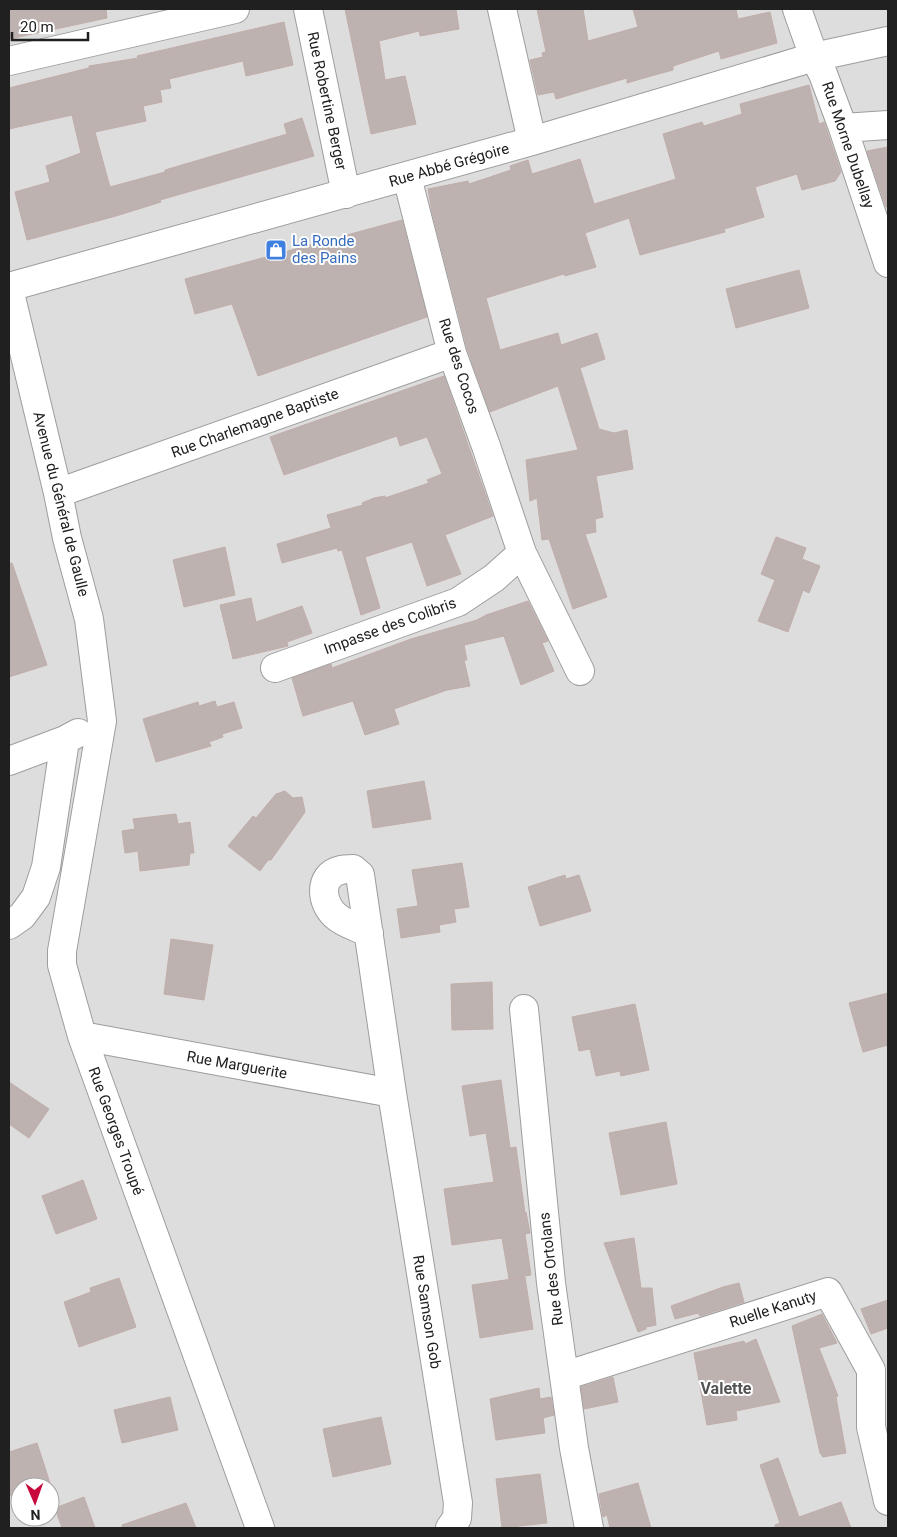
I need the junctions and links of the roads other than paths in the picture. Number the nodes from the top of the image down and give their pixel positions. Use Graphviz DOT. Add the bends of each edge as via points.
graph roads {
  1 [pos="235,9"];
  2 [pos="308,9"];
  3 [pos="502,9"];
  4 [pos="797,9"];
  5 [pos="888,41"];
  6 [pos="814,57"];
  7 [pos="9,61"];
  8 [pos="888,125"];
  9 [pos="843,128"];
  10 [pos="532,141"];
  11 [pos="407,177"];
  12 [pos="346,194"];
  13 [pos="888,262"];
  14 [pos="9,288"];
  15 [pos="452,353"];
  16 [pos="58,493"];
  17 [pos="522,553"];
  18 [pos="275,668"];
  19 [pos="580,671"];
  20 [pos="102,721"];
  21 [pos="65,740"];
  22 [pos="9,761"];
  23 [pos="9,925"];
  24 [pos="369,933"];
  25 [pos="524,1009"];
  26 [pos="82,1036"];
  27 [pos="392,1093"];
  28 [pos="564,1376"];
  29 [pos="888,1501"];
  30 [pos="260,1528"];
  31 [pos="450,1528"];
  32 [pos="589,1528"];
  1 -- 7 [label="street"];
  2 -- 12 [label="street, Rue Robertine Berger"];
  3 -- 10 [label="street"];
  4 -- 6 [label="street, Rue Morne Dubellay"];
  5 -- 6 [label="street, Rue Abbé Grégoire"];
  6 -- 9 [label="street, Rue Morne Dubellay"];
  6 -- 10 [label="street, Rue Abbé Grégoire"];
  8 -- 9 [label="street"];
  9 -- 13 [label="street, Rue Morne Dubellay"];
  10 -- 11 [label="street, Rue Abbé Grégoire"];
  11 -- 12 [label="street, Rue Abbé Grégoire"];
  11 -- 15 [label="street, Rue des Cocos"];
  12 -- 14 [label="street, Rue Abbé Grégoire"];
  14 -- 16 [label="street, Avenue du Général de Gaulle"];
  15 -- 16 [label="street, Rue Charlemagne Baptiste"];
  15 -- 17 [label="street, Rue des Cocos"];
  16 -- 20 [label="street, Avenue du Général de Gaulle" via="89,619"];
  17 -- 18 [label="street, Impasse des Colibris" via="494,578 458,602"];
  17 -- 19 [label="street, Rue des Cocos"];
  20 -- 21 [label="street"];
  20 -- 26 [label="street, Rue Georges Troupé" via="62,951 62,965"];
  21 -- 22 [label="street"];
  21 -- 23 [label="street" via="46,867 36,897 22,916"];
  24 -- 27 [label="street, Rue Samson Gob"];
  25 -- 28 [label="street, Rue des Ortolans" via="551,1283"];
  26 -- 27 [label="street, Rue Marguerite"];
  26 -- 30 [label="street, Rue Georges Troupé"];
  27 -- 31 [label="street, Rue Samson Gob" via="458,1502 457,1518"];
  28 -- 29 [label="street, Ruelle Kanuty" via="828,1292 871,1370 871,1427"];
  28 -- 32 [label="street, Rue des Ortolans"];
}
